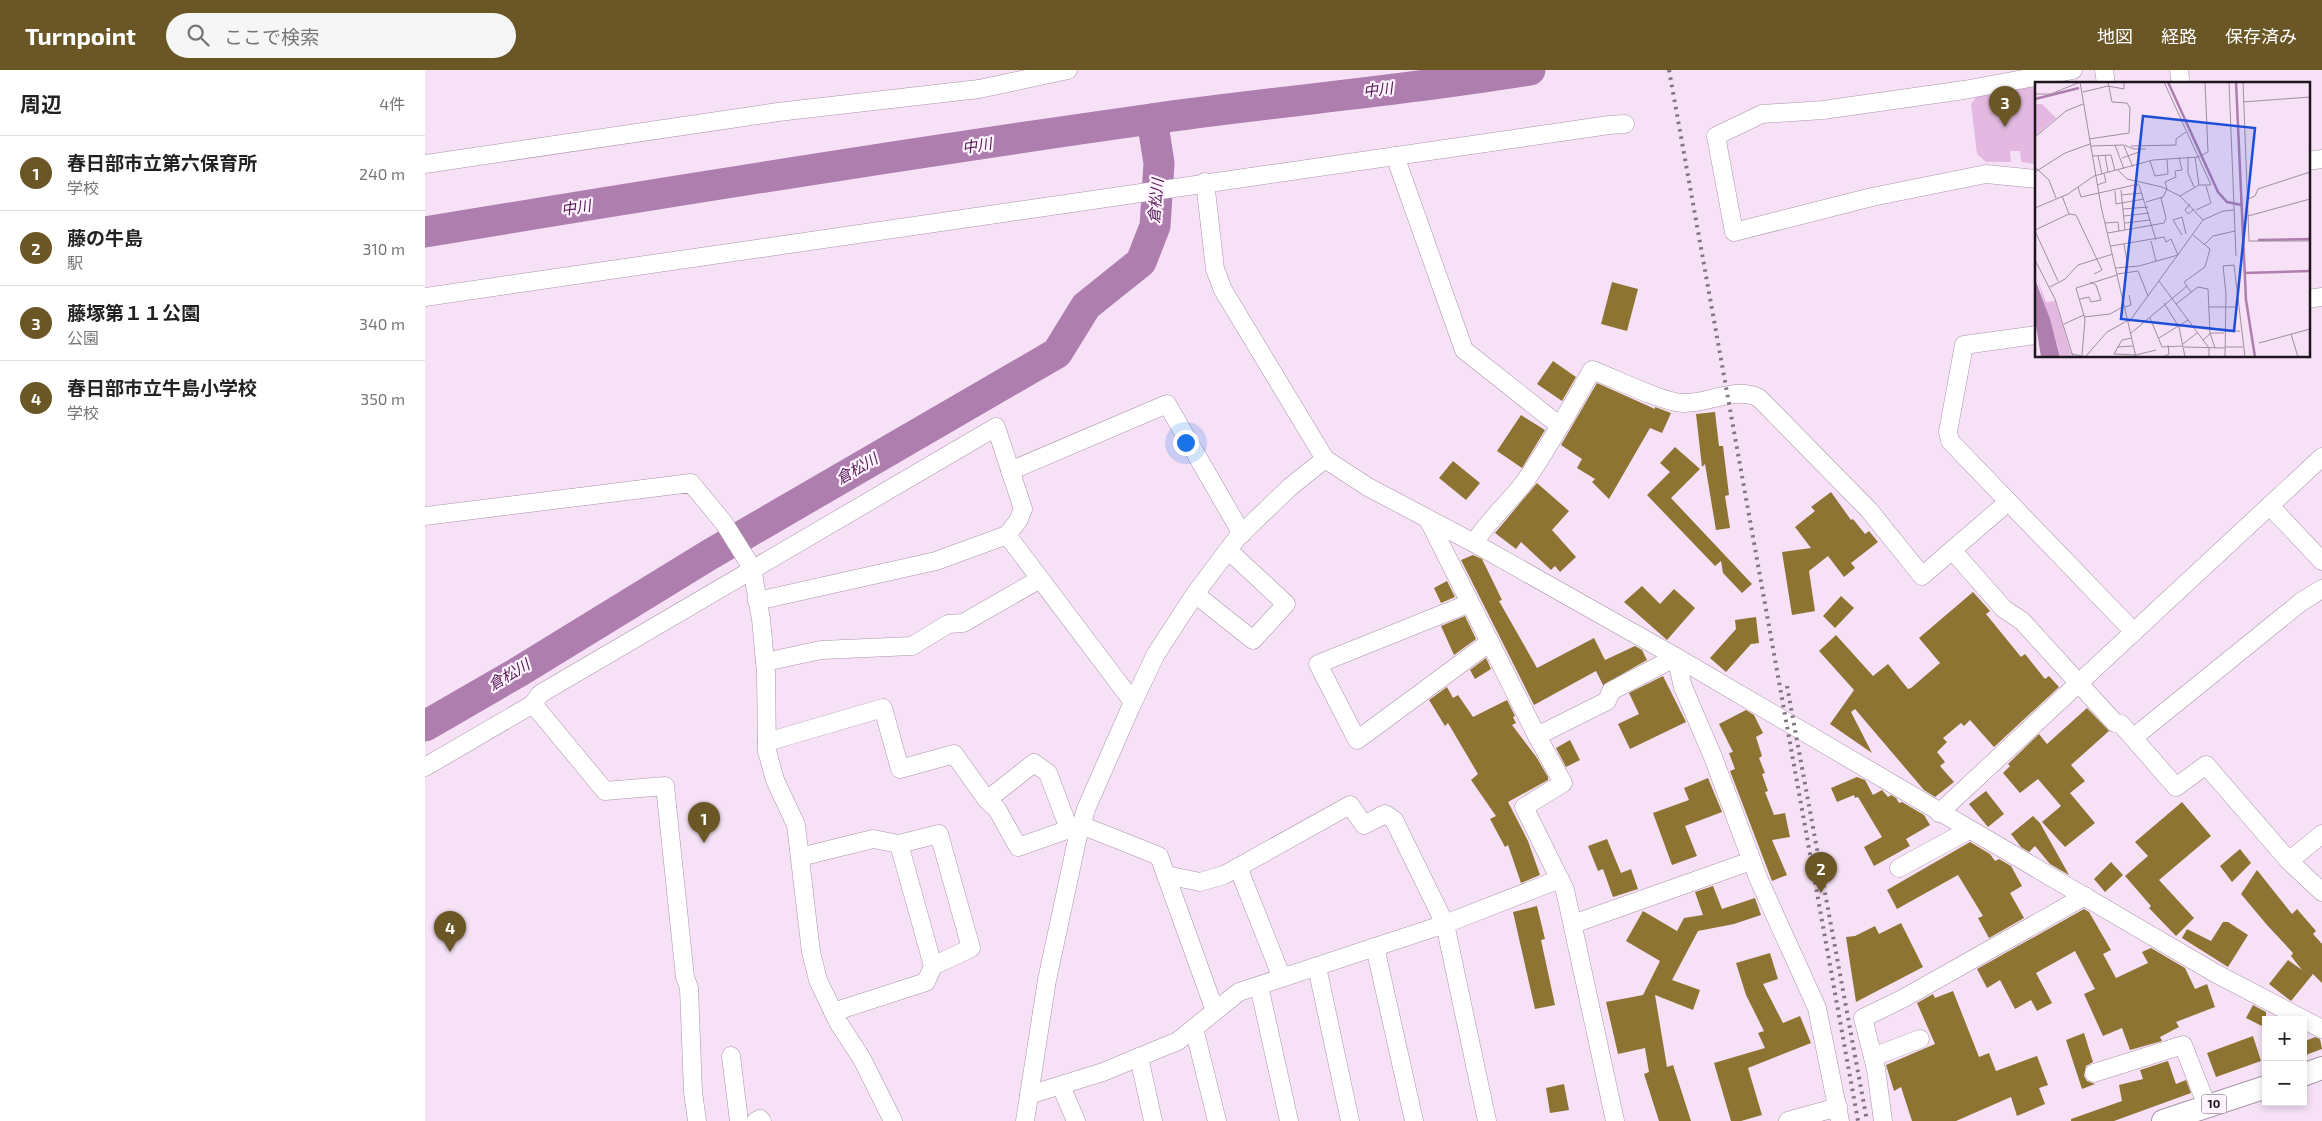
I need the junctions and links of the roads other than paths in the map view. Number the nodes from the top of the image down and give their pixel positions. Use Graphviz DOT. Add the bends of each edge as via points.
graph roads {
  1 [pos="1068,70"];
  2 [pos="2073,70"];
  3 [pos="1625,124"];
  4 [pos="1395,156"];
  5 [pos="2322,159"];
  6 [pos="2309,161"];
  7 [pos="425,164"];
  8 [pos="2035,178"];
  9 [pos="1205,182"];
  10 [pos="425,297"];
  11 [pos="2322,298"];
  12 [pos="2309,299"];
  13 [pos="2035,335"];
  14 [pos="1560,426"];
  15 [pos="2322,457"];
  16 [pos="1325,459"];
  17 [pos="1010,471"];
  18 [pos="2008,502"];
  19 [pos="2270,506"];
  20 [pos="425,516"];
  21 [pos="1428,519"];
  22 [pos="1242,534"];
  23 [pos="1007,535"];
  24 [pos="1474,543"];
  25 [pos="1228,550"];
  26 [pos="1952,550"];
  27 [pos="2322,561"];
  28 [pos="750,565"];
  29 [pos="1040,579"];
  30 [pos="2322,590"];
  31 [pos="1195,594"];
  32 [pos="757,601"];
  33 [pos="1471,603"];
  34 [pos="2135,632"];
  35 [pos="1490,642"];
  36 [pos="1676,657"];
  37 [pos="765,662"];
  38 [pos="2079,684"];
  39 [pos="1133,702"];
  40 [pos="533,704"];
  41 [pos="1537,736"];
  42 [pos="2133,738"];
  43 [pos="767,742"];
  44 [pos="425,767"];
  45 [pos="987,800"];
  46 [pos="1939,813"];
  47 [pos="1075,827"];
  48 [pos="1969,830"];
  49 [pos="2322,834"];
  50 [pos="899,844"];
  51 [pos="800,857"];
  52 [pos="1751,861"];
  53 [pos="2289,861"];
  54 [pos="1238,867"];
  55 [pos="1899,868"];
  56 [pos="1165,875"];
  57 [pos="1560,879"];
  58 [pos="2322,892"];
  59 [pos="2085,896"];
  60 [pos="1445,924"];
  61 [pos="1573,924"];
  62 [pos="1375,947"];
  63 [pos="933,966"];
  64 [pos="1317,967"];
  65 [pos="1282,978"];
  66 [pos="1259,986"];
  67 [pos="1215,1011"];
  68 [pos="833,1012"];
  69 [pos="1194,1028"];
  70 [pos="2322,1029"];
  71 [pos="1920,1039"];
  72 [pos="731,1056"];
  73 [pos="1139,1057"];
  74 [pos="1873,1057"];
  75 [pos="2322,1068"];
  76 [pos="2095,1073"];
  77 [pos="2307,1073"];
  78 [pos="1061,1086"];
  79 [pos="2262,1089"];
  80 [pos="1029,1095"];
  81 [pos="2202,1112"];
  82 [pos="1839,1114"];
  83 [pos="697,1121"];
  84 [pos="739,1121"];
  85 [pos="757,1121"];
  86 [pos="762,1121"];
  87 [pos="893,1121"];
  88 [pos="1025,1121"];
  89 [pos="1077,1121"];
  90 [pos="1153,1121"];
  91 [pos="1217,1121"];
  92 [pos="1289,1121"];
  93 [pos="1350,1121"];
  94 [pos="1414,1121"];
  95 [pos="1487,1121"];
  96 [pos="1615,1121"];
  97 [pos="1788,1121"];
  98 [pos="1883,1121"];
  99 [pos="2163,1121"];
  1 -- 7 [label="street" via="979,89 777,112"];
  2 -- 8 [label="street" via="1964,90 1823,110 1762,114 1716,136 1734,232 1872,197 1986,174"];
  3 -- 4 [label="street"];
  4 -- 9 [label="street"];
  4 -- 14 [label="street" via="1464,350"];
  5 -- 6 [label="street"];
  9 -- 10 [label="street"];
  9 -- 16 [label="street" via="1215,270 1223,290"];
  11 -- 12 [label="street"];
  13 -- 18 [label="street" via="1964,345 1948,432 1950,441"];
  14 -- 24 [label="street" via="1525,481 1487,522"];
  14 -- 26 [label="street" via="1592,370 1672,402 1749,394 1759,398 1869,510 1922,576"];
  15 -- 19 [label="street"];
  16 -- 21 [label="street" via="1368,487"];
  16 -- 22 [label="street" via="1290,487"];
  17 -- 22 [label="street" via="1167,404"];
  17 -- 23 [label="street" via="1023,509"];
  17 -- 28 [label="street" via="996,427"];
  18 -- 26 [label="street"];
  18 -- 34 [label="street"];
  19 -- 27 [label="street"];
  19 -- 34 [label="street"];
  20 -- 28 [label="street" via="691,483"];
  21 -- 24 [label="street"];
  21 -- 33 [label="street"];
  22 -- 25 [label="street"];
  23 -- 29 [label="street"];
  23 -- 32 [label="street" via="936,561"];
  24 -- 36 [label="street"];
  25 -- 31 [label="street"];
  25 -- 31 [label="street" via="1286,604 1253,640"];
  26 -- 38 [label="street" via="2004,609 2022,621"];
  28 -- 32 [label="street"];
  28 -- 40 [label="street" via="540,694"];
  29 -- 37 [label="street" via="963,623 949,624 912,646 821,650"];
  29 -- 39 [label="street"];
  30 -- 42 [label="street" via="2301,602"];
  31 -- 39 [label="street" via="1156,654"];
  32 -- 37 [label="street"];
  33 -- 35 [label="street"];
  33 -- 35 [label="street" via="1318,664 1357,740"];
  34 -- 38 [label="street"];
  35 -- 41 [label="street"];
  36 -- 41 [label="street" via="1611,691 1607,701"];
  36 -- 46 [label="street"];
  36 -- 52 [label="street" via="1683,687"];
  37 -- 43 [label="street"];
  38 -- 42 [label="street"];
  38 -- 46 [label="street"];
  39 -- 47 [label="street"];
  40 -- 44 [label="street"];
  40 -- 83 [label="street" via="605,791 665,786 685,977 689,988"];
  41 -- 57 [label="street" via="1563,783 1524,807"];
  42 -- 53 [label="street" via="2177,787 2206,765"];
  43 -- 45 [label="street" via="883,708 900,769 954,754"];
  43 -- 51 [label="street" via="775,780 796,825"];
  45 -- 47 [label="street" via="997,809 1018,847"];
  45 -- 47 [label="street" via="1034,762 1049,773"];
  46 -- 48 [label="street"];
  47 -- 56 [label="street" via="1159,856"];
  47 -- 80 [label="street"];
  48 -- 55 [label="street"];
  48 -- 59 [label="street"];
  49 -- 53 [label="street"];
  50 -- 51 [label="street" via="873,839"];
  50 -- 63 [label="street"];
  50 -- 63 [label="street" via="939,834 971,948"];
  51 -- 68 [label="street" via="811,952 818,980"];
  52 -- 61 [label="street"];
  52 -- 82 [label="street" via="1817,1008"];
  53 -- 58 [label="street"];
  54 -- 56 [label="street" via="1200,882"];
  54 -- 60 [label="street" via="1350,805 1364,825 1385,814 1394,820"];
  54 -- 65 [label="street"];
  56 -- 67 [label="street"];
  57 -- 60 [label="street"];
  57 -- 61 [label="street"];
  59 -- 70 [label="street" via="2215,973"];
  59 -- 74 [label="street" via="1863,1018"];
  60 -- 62 [label="street"];
  60 -- 95 [label="street"];
  61 -- 96 [label="street"];
  62 -- 64 [label="street"];
  62 -- 94 [label="street"];
  63 -- 68 [label="street" via="926,982"];
  64 -- 65 [label="street"];
  64 -- 93 [label="street"];
  65 -- 66 [label="street"];
  66 -- 67 [label="street" via="1239,992"];
  66 -- 92 [label="street"];
  67 -- 69 [label="street"];
  68 -- 87 [label="street" via="862,1059"];
  69 -- 73 [label="street" via="1178,1041"];
  69 -- 91 [label="street"];
  71 -- 74 [label="street"];
  72 -- 84 [label="street"];
  73 -- 78 [label="street"];
  73 -- 90 [label="street"];
  74 -- 98 [label="street"];
  75 -- 77 [label="main road"];
  76 -- 81 [label="street" via="2183,1045"];
  78 -- 80 [label="street"];
  78 -- 89 [label="street"];
  79 -- 81 [label="main road, 10"];
  80 -- 88 [label="street"];
  81 -- 99 [label="main road, 10"];
  82 -- 97 [label="street"];
  85 -- 86 [label="street"];
}
